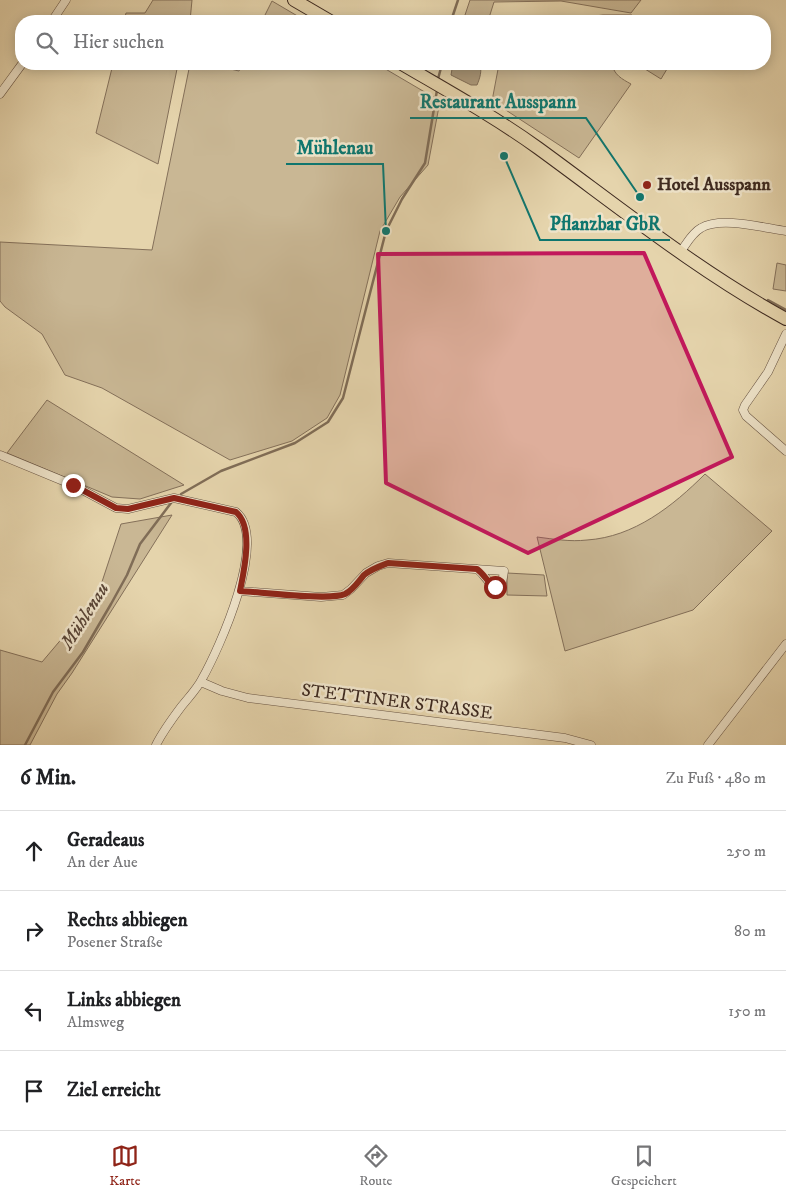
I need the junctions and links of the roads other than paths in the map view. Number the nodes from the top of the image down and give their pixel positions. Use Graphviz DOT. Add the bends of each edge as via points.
graph roads {
  1 [pos="66,0"];
  2 [pos="294,0"];
  3 [pos="56,15"];
  4 [pos="320,15"];
  5 [pos="18,70"];
  6 [pos="412,70"];
  7 [pos="0,94"];
  8 [pos="786,232"];
  9 [pos="680,251"];
  10 [pos="786,319"];
  11 [pos="786,334"];
  12 [pos="786,451"];
  13 [pos="0,455"];
  14 [pos="477,569"];
  15 [pos="240,591"];
  16 [pos="786,644"];
  17 [pos="201,682"];
  18 [pos="156,745"];
  19 [pos="591,745"];
  20 [pos="708,745"];
  1 -- 3 [label="street"];
  2 -- 4 [label="main road"];
  5 -- 7 [label="street"];
  6 -- 9 [label="main road" via="523,138"];
  8 -- 9 [label="street" via="726,223 709,224 693,234"];
  9 -- 10 [label="main road"];
  11 -- 12 [label="street" via="768,372 743,410"];
  13 -- 15 [label="street" via="73,485 116,508 128,509 174,498 236,512 242,516 246,536"];
  14 -- 15 [label="street" via="388,563 366,574 343,595 322,597"];
  15 -- 17 [label="street"];
  16 -- 20 [label="street"];
  17 -- 18 [label="street"];
  17 -- 19 [label="street, STETTINER STRASSE" via="248,698 554,736"];
}
